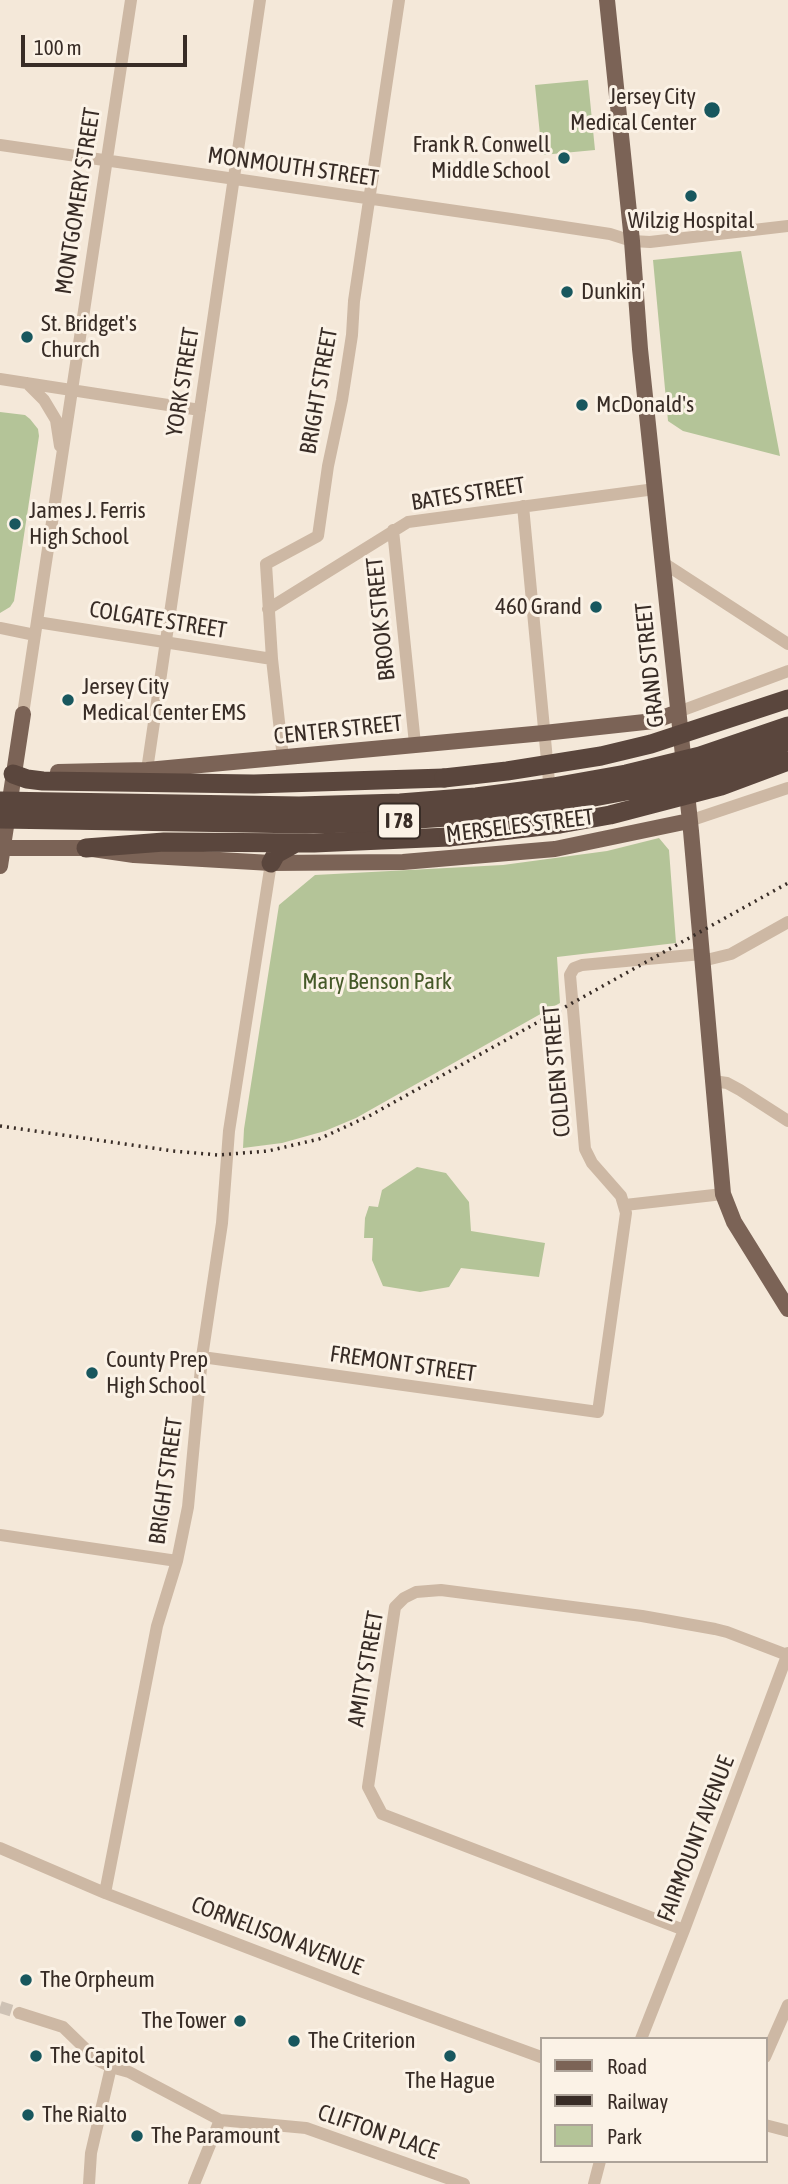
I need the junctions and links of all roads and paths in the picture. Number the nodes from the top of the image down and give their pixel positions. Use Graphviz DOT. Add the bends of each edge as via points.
graph roads {
  1 [pos="131,0"];
  2 [pos="260,0"];
  3 [pos="398,0"];
  4 [pos="607,0"];
  5 [pos="0,145"];
  6 [pos="107,162"];
  7 [pos="235,179"];
  8 [pos="369,199"];
  9 [pos="788,226"];
  10 [pos="632,241"];
  11 [pos="0,379"];
  12 [pos="27,383"];
  13 [pos="73,389"];
  14 [pos="200,410"];
  15 [pos="62,458"];
  16 [pos="656,489"];
  17 [pos="523,506"];
  18 [pos="393,530"];
  19 [pos="662,562"];
  20 [pos="268,609"];
  21 [pos="0,628"];
  22 [pos="36,628"];
  23 [pos="167,642"];
  24 [pos="788,644"];
  25 [pos="272,659"];
  26 [pos="788,671"];
  27 [pos="788,699"];
  28 [pos="678,712"];
  29 [pos="23,713"];
  30 [pos="788,726"];
  31 [pos="544,733"];
  32 [pos="788,741"];
  33 [pos="415,744"];
  34 [pos="283,758"];
  35 [pos="788,761"];
  36 [pos="147,770"];
  37 [pos="7,774"];
  38 [pos="788,789"];
  39 [pos="0,801"];
  40 [pos="0,819"];
  41 [pos="690,821"];
  42 [pos="295,844"];
  43 [pos="1,848"];
  44 [pos="86,848"];
  45 [pos="555,849"];
  46 [pos="271,863"];
  47 [pos="0,866"];
  48 [pos="788,922"];
  49 [pos="702,957"];
  50 [pos="713,1082"];
  51 [pos="788,1121"];
  52 [pos="723,1194"];
  53 [pos="625,1205"];
  54 [pos="788,1309"];
  55 [pos="202,1357"];
  56 [pos="0,1535"];
  57 [pos="177,1561"];
  58 [pos="788,1654"];
  59 [pos="0,1848"];
  60 [pos="105,1893"];
  61 [pos="684,1930"];
  62 [pos="788,2005"];
  63 [pos="19,2013"];
  64 [pos="641,2037"];
  65 [pos="767,2052"];
  66 [pos="540,2057"];
  67 [pos="111,2067"];
  68 [pos="219,2120"];
  69 [pos="767,2126"];
  70 [pos="788,2131"];
  71 [pos="599,2163"];
  72 [pos="89,2184"];
  73 [pos="194,2184"];
  74 [pos="464,2184"];
  75 [pos="594,2184"];
  1 -- 6 [label="street, MONTGOMERY STREET"];
  2 -- 7 [label="street, YORK STREET"];
  3 -- 8 [label="street, BRIGHT STREET"];
  4 -- 10 [label="main road, GRAND STREET"];
  5 -- 6 [label="street, MONMOUTH STREET"];
  6 -- 7 [label="street, MONMOUTH STREET"];
  6 -- 13 [label="street, MONTGOMERY STREET"];
  7 -- 8 [label="street, MONMOUTH STREET"];
  7 -- 14 [label="street, YORK STREET"];
  8 -- 10 [label="street, MONMOUTH STREET"];
  8 -- 20 [label="street, BRIGHT STREET" via="318,536 266,564"];
  9 -- 10 [label="street, MONMOUTH STREET"];
  10 -- 16 [label="main road, GRAND STREET"];
  11 -- 12 [label="street"];
  12 -- 13 [label="street"];
  12 -- 15 [label="street" via="56,420"];
  13 -- 14 [label="street"];
  13 -- 15 [label="street, MONTGOMERY STREET"];
  14 -- 23 [label="street, YORK STREET"];
  15 -- 22 [label="street, MONTGOMERY STREET"];
  16 -- 17 [label="street, BATES STREET"];
  16 -- 19 [label="main road, GRAND STREET"];
  17 -- 18 [label="street, BATES STREET" via="408,522"];
  17 -- 31 [label="street"];
  18 -- 20 [label="street, BATES STREET"];
  18 -- 33 [label="street, BROOK STREET"];
  19 -- 24 [label="street"];
  19 -- 28 [label="main road, GRAND STREET"];
  20 -- 25 [label="street, BRIGHT STREET"];
  21 -- 22 [label="street, COLGATE STREET"];
  22 -- 23 [label="street, COLGATE STREET"];
  22 -- 29 [label="street, MONTGOMERY STREET"];
  23 -- 25 [label="street, COLGATE STREET"];
  23 -- 36 [label="street, YORK STREET"];
  25 -- 34 [label="street, BRIGHT STREET"];
  26 -- 28 [label="street"];
  27 -- 37 [label="highway, bridge" via="601,756 444,778 254,784 43,781"];
  28 -- 31 [label="main road, CENTER STREET" via="654,721"];
  28 -- 41 [label="main road, GRAND STREET"];
  29 -- 37 [label="main road, MONTGOMERY STREET"];
  30 -- 39 [label="highway, I 78, bridge" via="639,771 476,797 299,806"];
  31 -- 33 [label="main road, CENTER STREET"];
  31 -- 45 [label="street"];
  32 -- 40 [label="highway, I 78, bridge" via="718,768 648,787 462,816 333,824"];
  33 -- 34 [label="main road, CENTER STREET"];
  34 -- 36 [label="main road, CENTER STREET"];
  35 -- 42 [label="highway, bridge" via="721,786 547,825 449,837"];
  36 -- 37 [label="main road, CENTER STREET"];
  37 -- 43 [label="main road, MONTGOMERY STREET"];
  38 -- 41 [label="street, MERSELES STREET"];
  41 -- 45 [label="main road, MERSELES STREET"];
  41 -- 49 [label="main road, GRAND STREET"];
  42 -- 44 [label="highway" via="163,842"];
  42 -- 46 [label="highway" via="276,854"];
  43 -- 44 [label="main road, MERSELES STREET"];
  43 -- 47 [label="main road, MONTGOMERY STREET"];
  44 -- 46 [label="main road, MERSELES STREET" via="134,856"];
  45 -- 46 [label="main road, MERSELES STREET" via="403,862"];
  46 -- 55 [label="street, BRIGHT STREET" via="229,1130 222,1223"];
  48 -- 49 [label="street" via="731,954"];
  49 -- 50 [label="main road, GRAND STREET"];
  49 -- 53 [label="street, COLDEN STREET" via="582,965 570,975 585,1149"];
  50 -- 51 [label="street" via="732,1086"];
  50 -- 52 [label="main road, GRAND STREET"];
  52 -- 53 [label="street"];
  52 -- 54 [label="main road, GRAND STREET" via="734,1222"];
  53 -- 55 [label="street, FREMONT STREET" via="598,1412"];
  55 -- 57 [label="street, BRIGHT STREET" via="191,1483"];
  56 -- 57 [label="street"];
  57 -- 60 [label="street, BRIGHT STREET" via="157,1626"];
  58 -- 61 [label="street, FAIRMOUNT AVENUE"];
  58 -- 61 [label="street, AMITY STREET" via="727,1632 642,1616 441,1590 416,1592 395,1607 368,1787 382,1814"];
  59 -- 60 [label="street, CORNELISON AVENUE"];
  60 -- 66 [label="street, CORNELISON AVENUE"];
  61 -- 64 [label="street, FAIRMOUNT AVENUE"];
  62 -- 65 [label="street"];
  63 -- 67 [label="street" via="63,2026 97,2060"];
  67 -- 68 [label="street" via="140,2077"];
  67 -- 72 [label="street" via="91,2153"];
  68 -- 73 [label="street"];
  68 -- 74 [label="street, CLIFTON PLACE" via="306,2128"];
  69 -- 70 [label="street"];
  71 -- 75 [label="street"];
}
